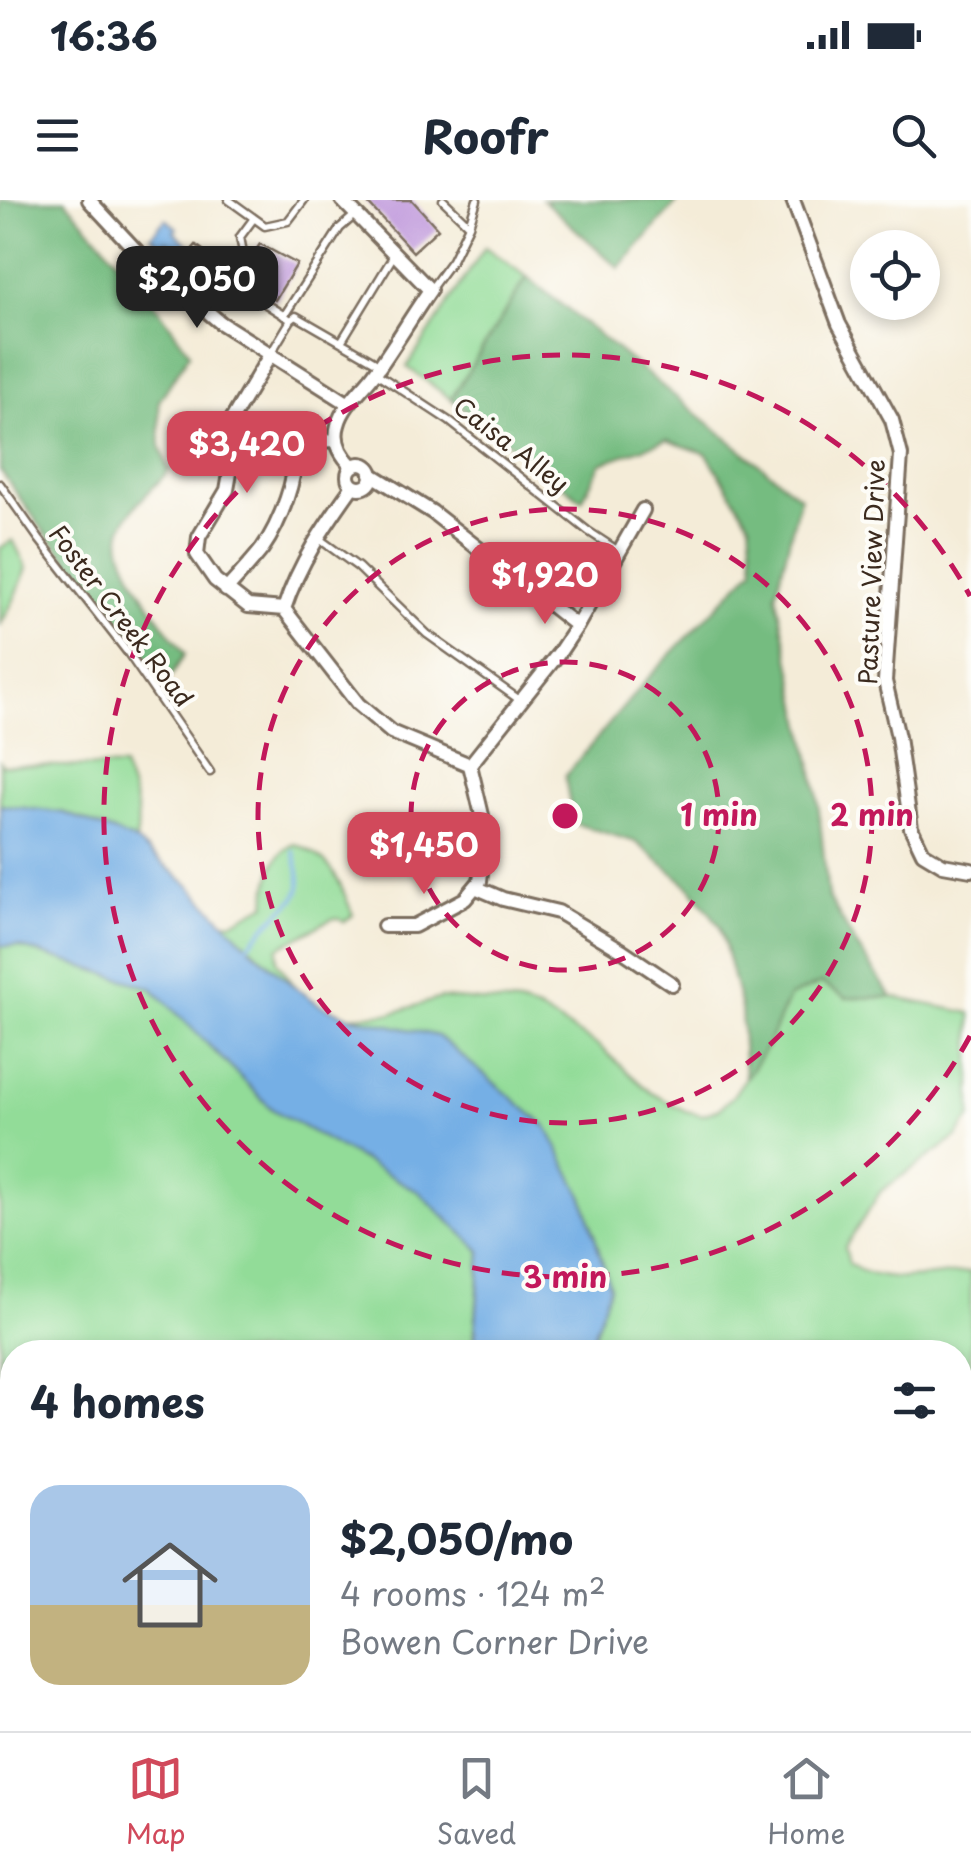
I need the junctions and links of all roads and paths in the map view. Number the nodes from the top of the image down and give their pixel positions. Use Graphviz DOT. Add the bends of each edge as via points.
graph roads {
  1 [pos="89,200"];
  2 [pos="229,200"];
  3 [pos="304,200"];
  4 [pos="342,200"];
  5 [pos="443,200"];
  6 [pos="478,200"];
  7 [pos="793,200"];
  8 [pos="356,214"];
  9 [pos="254,218"];
  10 [pos="469,225"];
  11 [pos="394,254"];
  12 [pos="228,280"];
  13 [pos="430,290"];
  14 [pos="206,311"];
  15 [pos="288,318"];
  16 [pos="341,342"];
  17 [pos="270,354"];
  18 [pos="378,368"];
  19 [pos="349,404"];
  20 [pos="282,425"];
  21 [pos="337,440"];
  22 [pos="294,442"];
  23 [pos="352,466"];
  24 [pos="372,474"];
  25 [pos="0,484"];
  26 [pos="352,486"];
  27 [pos="643,510"];
  28 [pos="317,538"];
  29 [pos="620,552"];
  30 [pos="226,590"];
  31 [pos="284,609"];
  32 [pos="577,626"];
  33 [pos="522,701"];
  34 [pos="470,765"];
  35 [pos="210,772"];
  36 [pos="971,870"];
  37 [pos="476,886"];
  38 [pos="384,926"];
  39 [pos="672,984"];
  1 -- 14 [label="street"];
  2 -- 9 [label="lane"];
  3 -- 9 [label="lane" via="288,221 266,226"];
  4 -- 8 [label="street"];
  5 -- 10 [label="lane"];
  6 -- 10 [label="lane"];
  7 -- 36 [label="street, Pasture View Drive" via="839,324 892,420 901,455 885,682 911,828 923,853"];
  8 -- 11 [label="street"];
  8 -- 15 [label="lane" via="340,228"];
  9 -- 12 [label="lane" via="240,237 244,258"];
  10 -- 13 [label="lane"];
  11 -- 13 [label="street"];
  11 -- 16 [label="lane"];
  12 -- 14 [label="lane"];
  12 -- 15 [label="lane, Caisa Alley"];
  13 -- 18 [label="street"];
  14 -- 17 [label="street"];
  15 -- 16 [label="lane, Caisa Alley" via="296,316"];
  15 -- 17 [label="lane"];
  16 -- 18 [label="lane, Caisa Alley"];
  17 -- 19 [label="street"];
  17 -- 30 [label="street" via="224,431 227,490 200,537 197,554"];
  18 -- 19 [label="street"];
  18 -- 29 [label="lane, Caisa Alley"];
  19 -- 21 [label="street"];
  20 -- 22 [label="street"];
  21 -- 22 [label="street"];
  21 -- 23 [label="street"];
  22 -- 30 [label="street" via="290,488 274,529"];
  23 -- 24 [label="street" via="366,465"];
  23 -- 26 [label="street"];
  24 -- 26 [label="street" via="367,485"];
  24 -- 32 [label="street" via="432,512"];
  25 -- 35 [label="lane, Foster Creek Road"];
  26 -- 28 [label="street"];
  27 -- 29 [label="street"];
  28 -- 31 [label="street"];
  28 -- 33 [label="lane" via="358,567 427,634"];
  29 -- 32 [label="street"];
  30 -- 31 [label="street" via="248,606"];
  31 -- 34 [label="street" via="358,704 391,732"];
  32 -- 33 [label="street"];
  33 -- 34 [label="street"];
  34 -- 37 [label="street" via="486,832"];
  37 -- 38 [label="street" via="466,899 414,926"];
  37 -- 39 [label="street" via="558,912"];
}
